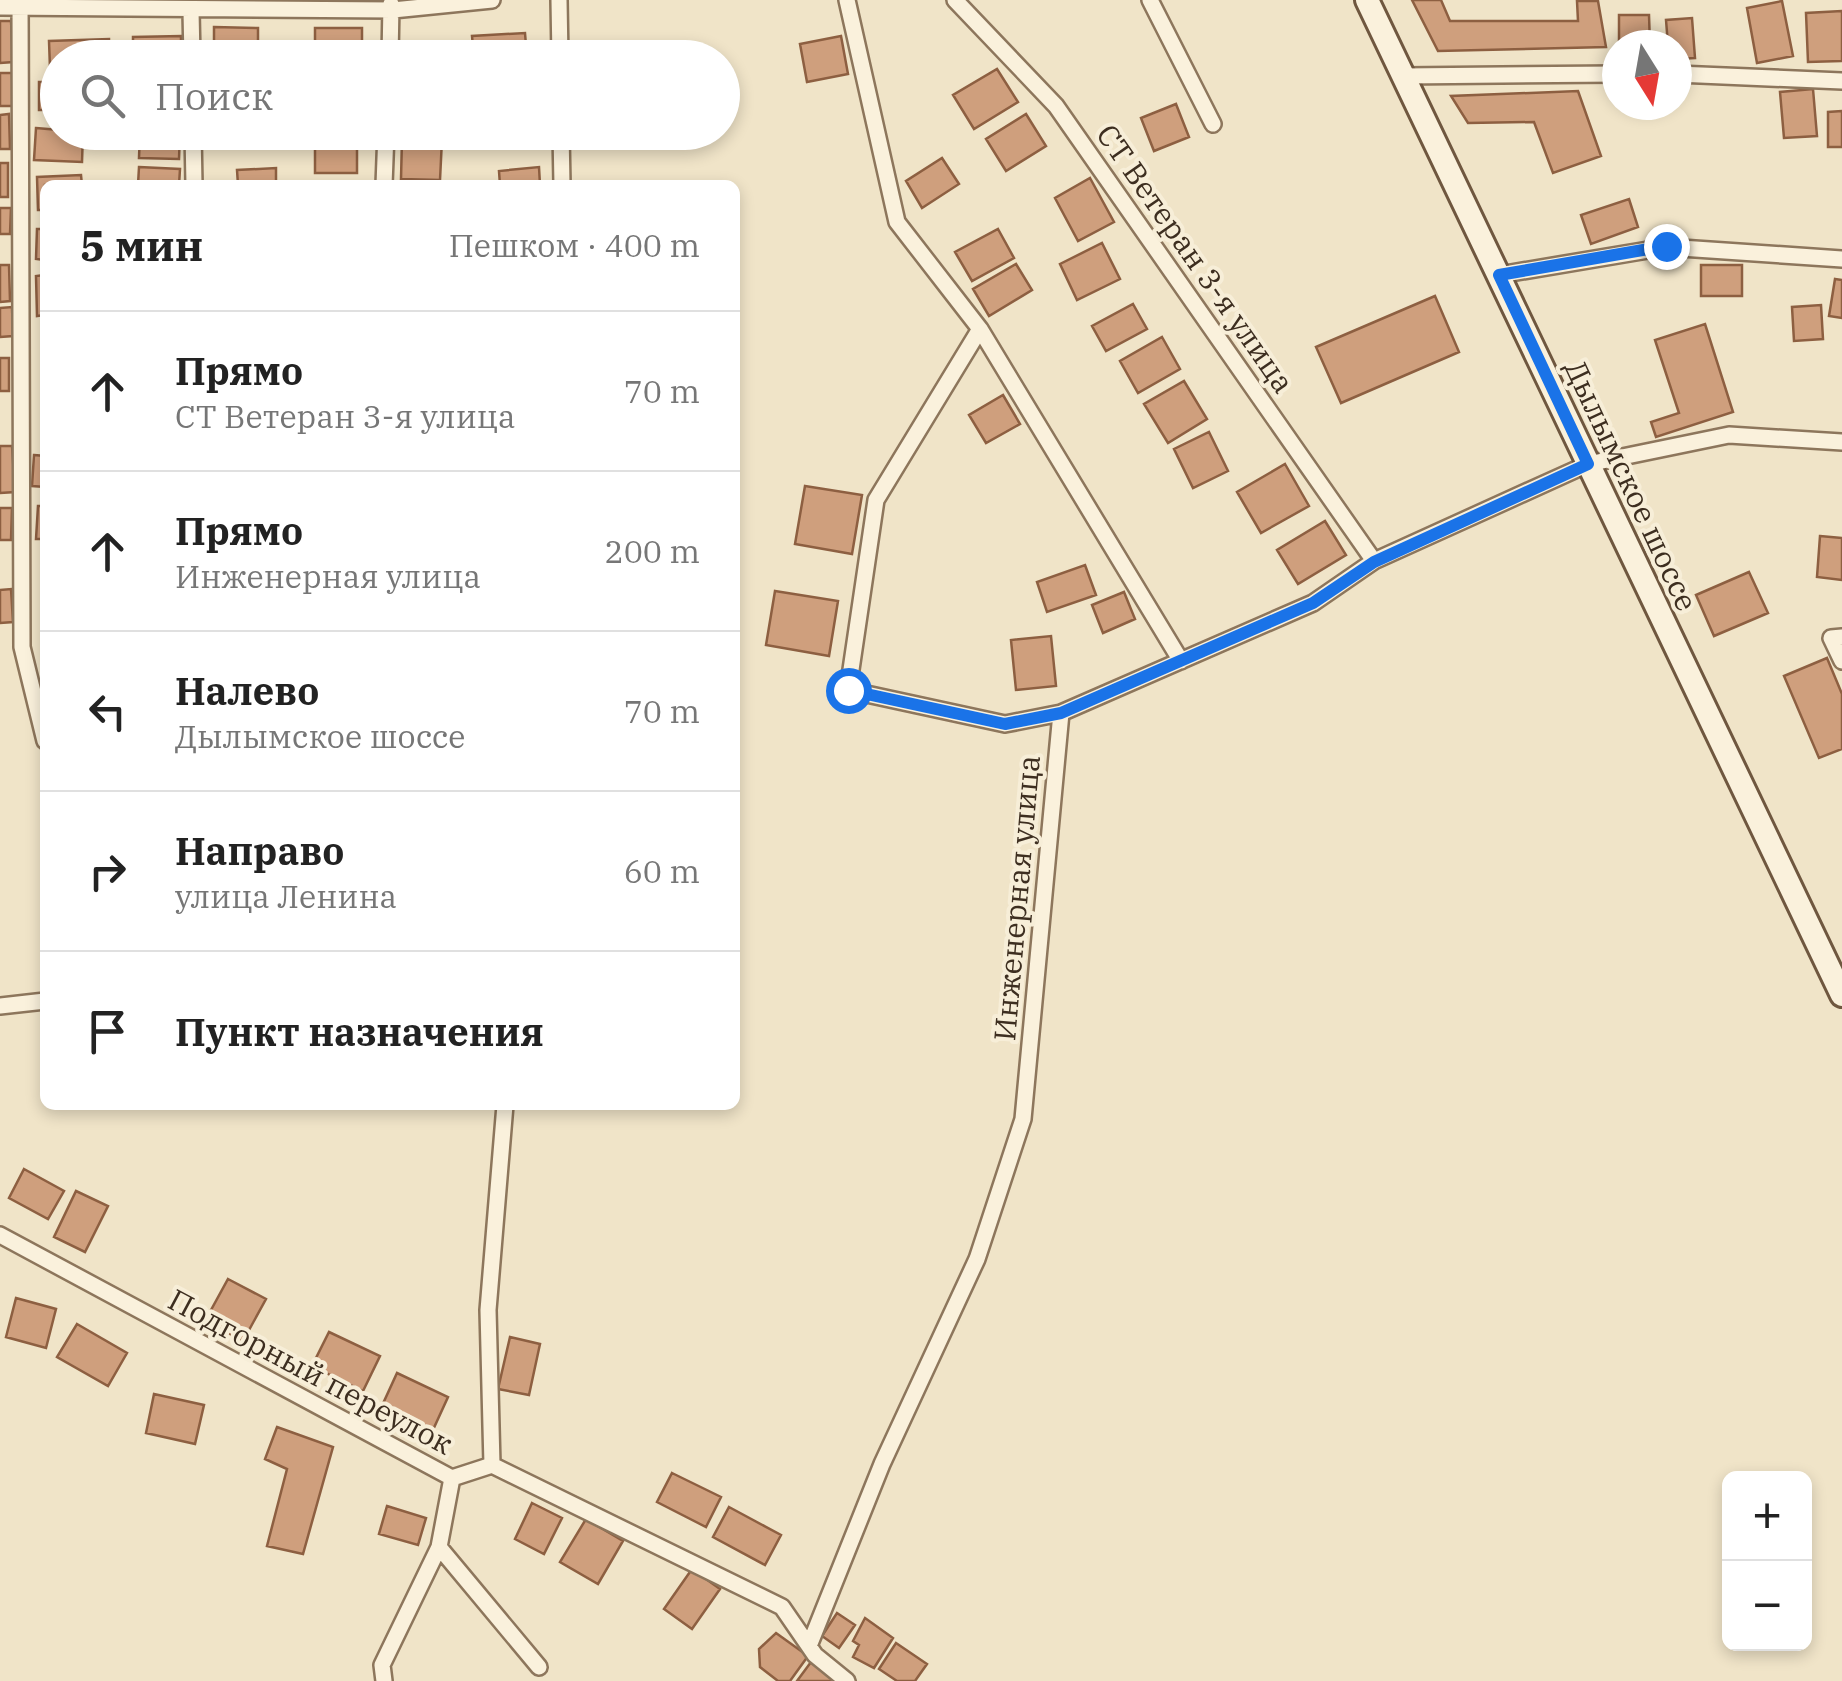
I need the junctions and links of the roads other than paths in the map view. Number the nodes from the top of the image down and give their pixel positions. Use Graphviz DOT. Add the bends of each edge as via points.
graph roads {
  1 [pos="492,0"];
  2 [pos="559,0"];
  3 [pos="847,0"];
  4 [pos="956,0"];
  5 [pos="1150,0"];
  6 [pos="1367,0"];
  7 [pos="21,4"];
  8 [pos="226,4"];
  9 [pos="392,5"];
  10 [pos="0,7"];
  11 [pos="191,10"];
  12 [pos="192,40"];
  13 [pos="391,40"];
  14 [pos="560,40"];
  15 [pos="1602,74"];
  16 [pos="1692,75"];
  17 [pos="1403,76"];
  18 [pos="1842,82"];
  19 [pos="1213,124"];
  20 [pos="193,150"];
  21 [pos="385,150"];
  22 [pos="561,150"];
  23 [pos="194,180"];
  24 [pos="384,180"];
  25 [pos="562,180"];
  26 [pos="1842,258"];
  27 [pos="1499,275"];
  28 [pos="980,330"];
  29 [pos="1842,442"];
  30 [pos="1588,464"];
  31 [pos="1374,562"];
  32 [pos="1842,637"];
  33 [pos="1181,661"];
  34 [pos="1842,661"];
  35 [pos="1061,713"];
  36 [pos="40,721"];
  37 [pos="1842,995"];
  38 [pos="40,1002"];
  39 [pos="0,1006"];
  40 [pos="505,1110"];
  41 [pos="0,1235"];
  42 [pos="492,1465"];
  43 [pos="452,1478"];
  44 [pos="439,1547"];
  45 [pos="809,1646"];
  46 [pos="539,1667"];
  47 [pos="384,1681"];
  48 [pos="847,1681"];
  1 -- 9 [label="street"];
  2 -- 14 [label="street"];
  3 -- 28 [label="street" via="896,222"];
  4 -- 31 [label="street, СТ Ветеран 3-я улица" via="1056,106"];
  5 -- 19 [label="street"];
  6 -- 17 [label="main road, Дылымское шоссе"];
  7 -- 10 [label="street"];
  7 -- 11 [label="street"];
  7 -- 36 [label="street" via="22,647"];
  8 -- 9 [label="street"];
  8 -- 11 [label="street"];
  9 -- 13 [label="street"];
  11 -- 12 [label="street"];
  15 -- 17 [label="street"];
  16 -- 18 [label="street"];
  17 -- 27 [label="main road, Дылымское шоссе"];
  20 -- 23 [label="street"];
  21 -- 24 [label="street"];
  22 -- 25 [label="street"];
  26 -- 27 [label="street" via="1666,246"];
  27 -- 30 [label="main road, Дылымское шоссе"];
  28 -- 33 [label="street"];
  28 -- 35 [label="street" via="876,500 848,690 1005,724"];
  29 -- 30 [label="street" via="1729,435"];
  30 -- 31 [label="street"];
  30 -- 37 [label="main road, Дылымское шоссе"];
  31 -- 33 [label="street" via="1313,603"];
  32 -- 34 [label="street" via="1831,638"];
  33 -- 35 [label="street"];
  35 -- 45 [label="street, Инженерная улица" via="1023,1119 977,1259 882,1464"];
  38 -- 39 [label="street"];
  40 -- 42 [label="street" via="488,1310"];
  41 -- 43 [label="street, Подгорный переулок"];
  42 -- 43 [label="street, Подгорный переулок"];
  42 -- 45 [label="street" via="782,1607"];
  43 -- 44 [label="street"];
  44 -- 46 [label="street"];
  44 -- 47 [label="street" via="382,1666"];
  45 -- 48 [label="street"];
}
